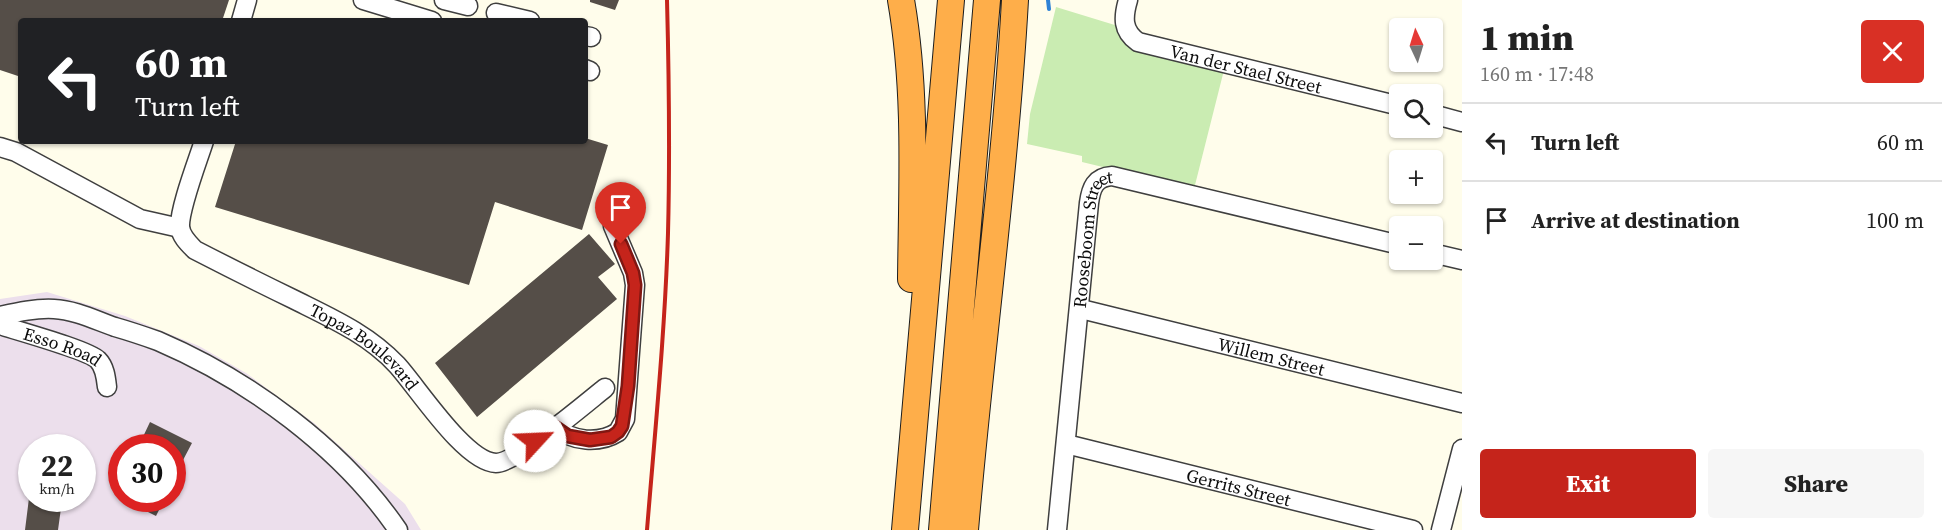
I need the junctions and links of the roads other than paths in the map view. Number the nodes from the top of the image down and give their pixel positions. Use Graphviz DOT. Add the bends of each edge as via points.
graph roads {
  1 [pos="247,0"];
  2 [pos="363,0"];
  3 [pos="444,0"];
  4 [pos="901,0"];
  5 [pos="951,0"];
  6 [pos="987,0"];
  7 [pos="1015,0"];
  8 [pos="1026,0"];
  9 [pos="1128,0"];
  10 [pos="407,6"];
  11 [pos="468,6"];
  12 [pos="496,13"];
  13 [pos="242,18"];
  14 [pos="427,18"];
  15 [pos="517,18"];
  16 [pos="1010,88"];
  17 [pos="1389,103"];
  18 [pos="1443,117"];
  19 [pos="1462,122"];
  20 [pos="203,144"];
  21 [pos="0,147"];
  22 [pos="613,226"];
  23 [pos="180,228"];
  24 [pos="1389,242"];
  25 [pos="1443,256"];
  26 [pos="1462,260"];
  27 [pos="1080,309"];
  28 [pos="0,316"];
  29 [pos="0,325"];
  30 [pos="107,387"];
  31 [pos="605,388"];
  32 [pos="1462,403"];
  33 [pos="555,427"];
  34 [pos="1066,444"];
  35 [pos="1462,449"];
  36 [pos="909,477"];
  37 [pos="398,530"];
  38 [pos="905,530"];
  39 [pos="942,530"];
  40 [pos="965,530"];
  41 [pos="1057,530"];
  42 [pos="1413,530"];
  43 [pos="1441,530"];
  1 -- 13 [label="street"];
  2 -- 10 [label="street"];
  3 -- 11 [label="street"];
  4 -- 36 [label="highway" via="911,81 913,140"];
  5 -- 36 [label="highway"];
  6 -- 39 [label="highway"];
  7 -- 16 [label="highway"];
  8 -- 16 [label="highway"];
  9 -- 17 [label="street, Van der Stael Street" via="1124,21 1127,31 1138,42"];
  10 -- 14 [label="street"];
  12 -- 15 [label="street"];
  16 -- 40 [label="highway"];
  18 -- 19 [label="street"];
  20 -- 23 [label="street"];
  21 -- 23 [label="street" via="140,219"];
  22 -- 33 [label="street" via="635,285 625,419 618,432 603,439 574,438"];
  23 -- 33 [label="street, Topaz Boulevard" via="185,241 195,250 374,343 460,441 478,456 500,463"];
  24 -- 27 [label="street, Rooseboom Street" via="1109,176 1098,181 1091,193"];
  25 -- 26 [label="street"];
  27 -- 32 [label="street, Willem Street"];
  27 -- 34 [label="street, Rooseboom Street"];
  28 -- 37 [label="street" via="39,309 70,312 158,341 222,374 287,416 345,466"];
  29 -- 30 [label="street, Esso Road" via="98,360"];
  31 -- 33 [label="street, Topaz Boulevard"];
  34 -- 41 [label="street, Rooseboom Street"];
  34 -- 42 [label="street, Gerrits Street"];
  35 -- 43 [label="street"];
  36 -- 38 [label="highway"];
}
